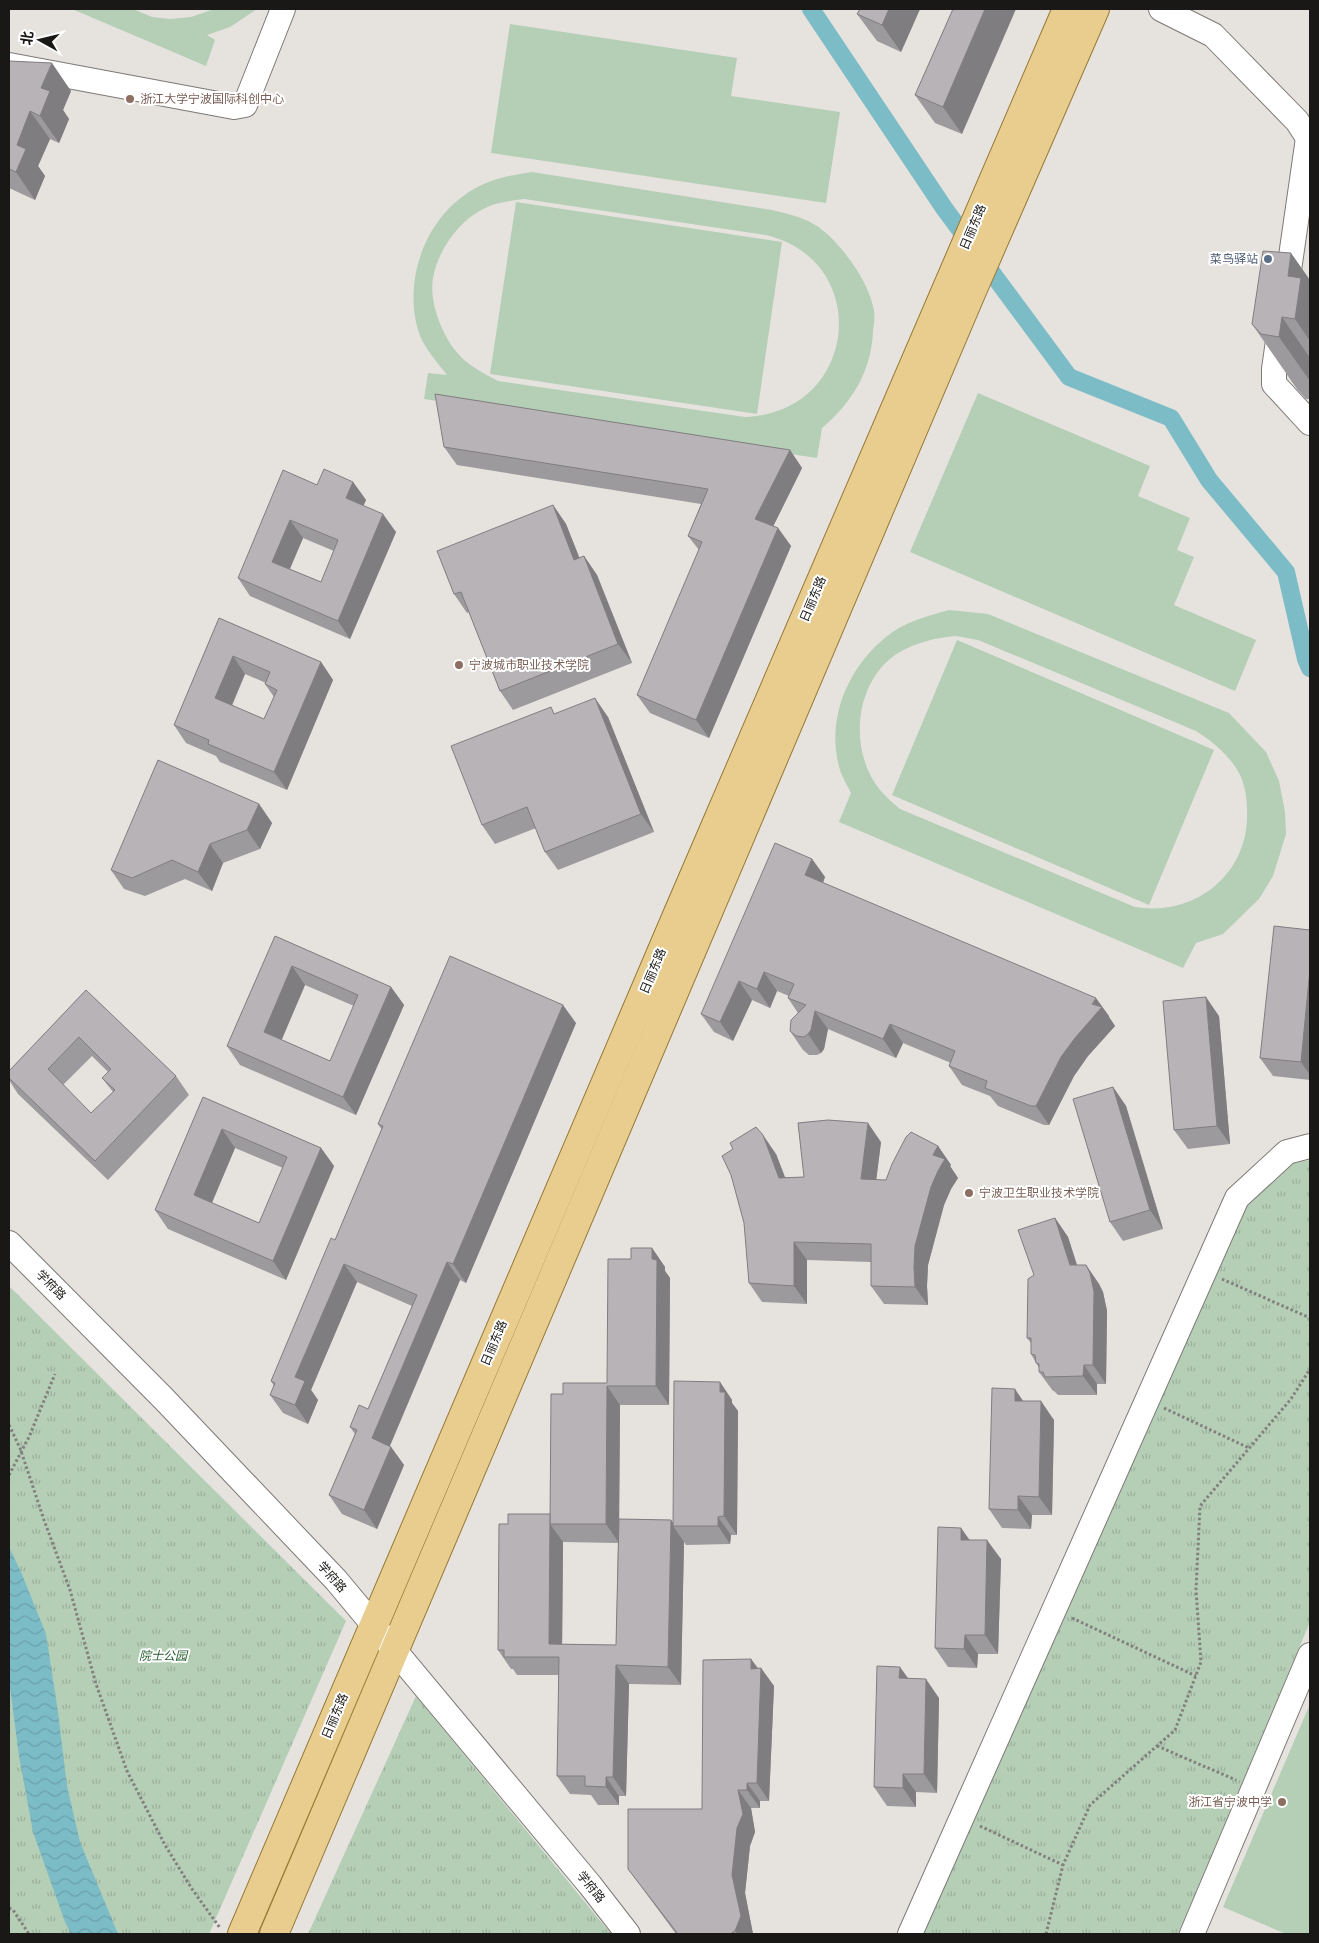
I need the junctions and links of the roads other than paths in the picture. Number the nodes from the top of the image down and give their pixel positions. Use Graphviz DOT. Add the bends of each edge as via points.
graph roads {
  1 [pos="284,9"];
  2 [pos="1067,9"];
  3 [pos="1095,9"];
  4 [pos="1161,9"];
  5 [pos="9,65"];
  6 [pos="1309,139"];
  7 [pos="962,283"];
  8 [pos="1310,423"];
  9 [pos="1310,1146"];
  10 [pos="9,1243"];
  11 [pos="373,1625"];
  12 [pos="395,1651"];
  13 [pos="1310,1655"];
  14 [pos="233,1934"];
  15 [pos="274,1934"];
  16 [pos="628,1934"];
  17 [pos="910,1934"];
  18 [pos="1192,1934"];
  1 -- 5 [label="street" via="245,105 234,107"];
  2 -- 7 [label="main road, 日丽东路" via="979,211"];
  3 -- 7 [label="main road, 日丽东路" via="997,233"];
  4 -- 6 [label="street" via="1213,35 1297,121"];
  6 -- 8 [label="street" via="1274,384"];
  7 -- 11 [label="main road, 日丽东路"];
  7 -- 12 [label="main road, 日丽东路" via="672,993"];
  9 -- 17 [label="street" via="1287,1152 1237,1198"];
  10 -- 11 [label="street, 学府路" via="164,1399 336,1580"];
  11 -- 12 [label="street, 学府路"];
  11 -- 14 [label="main road, 日丽东路"];
  12 -- 15 [label="main road, 日丽东路"];
  12 -- 16 [label="street, 学府路"];
  13 -- 18 [label="street"];
}
